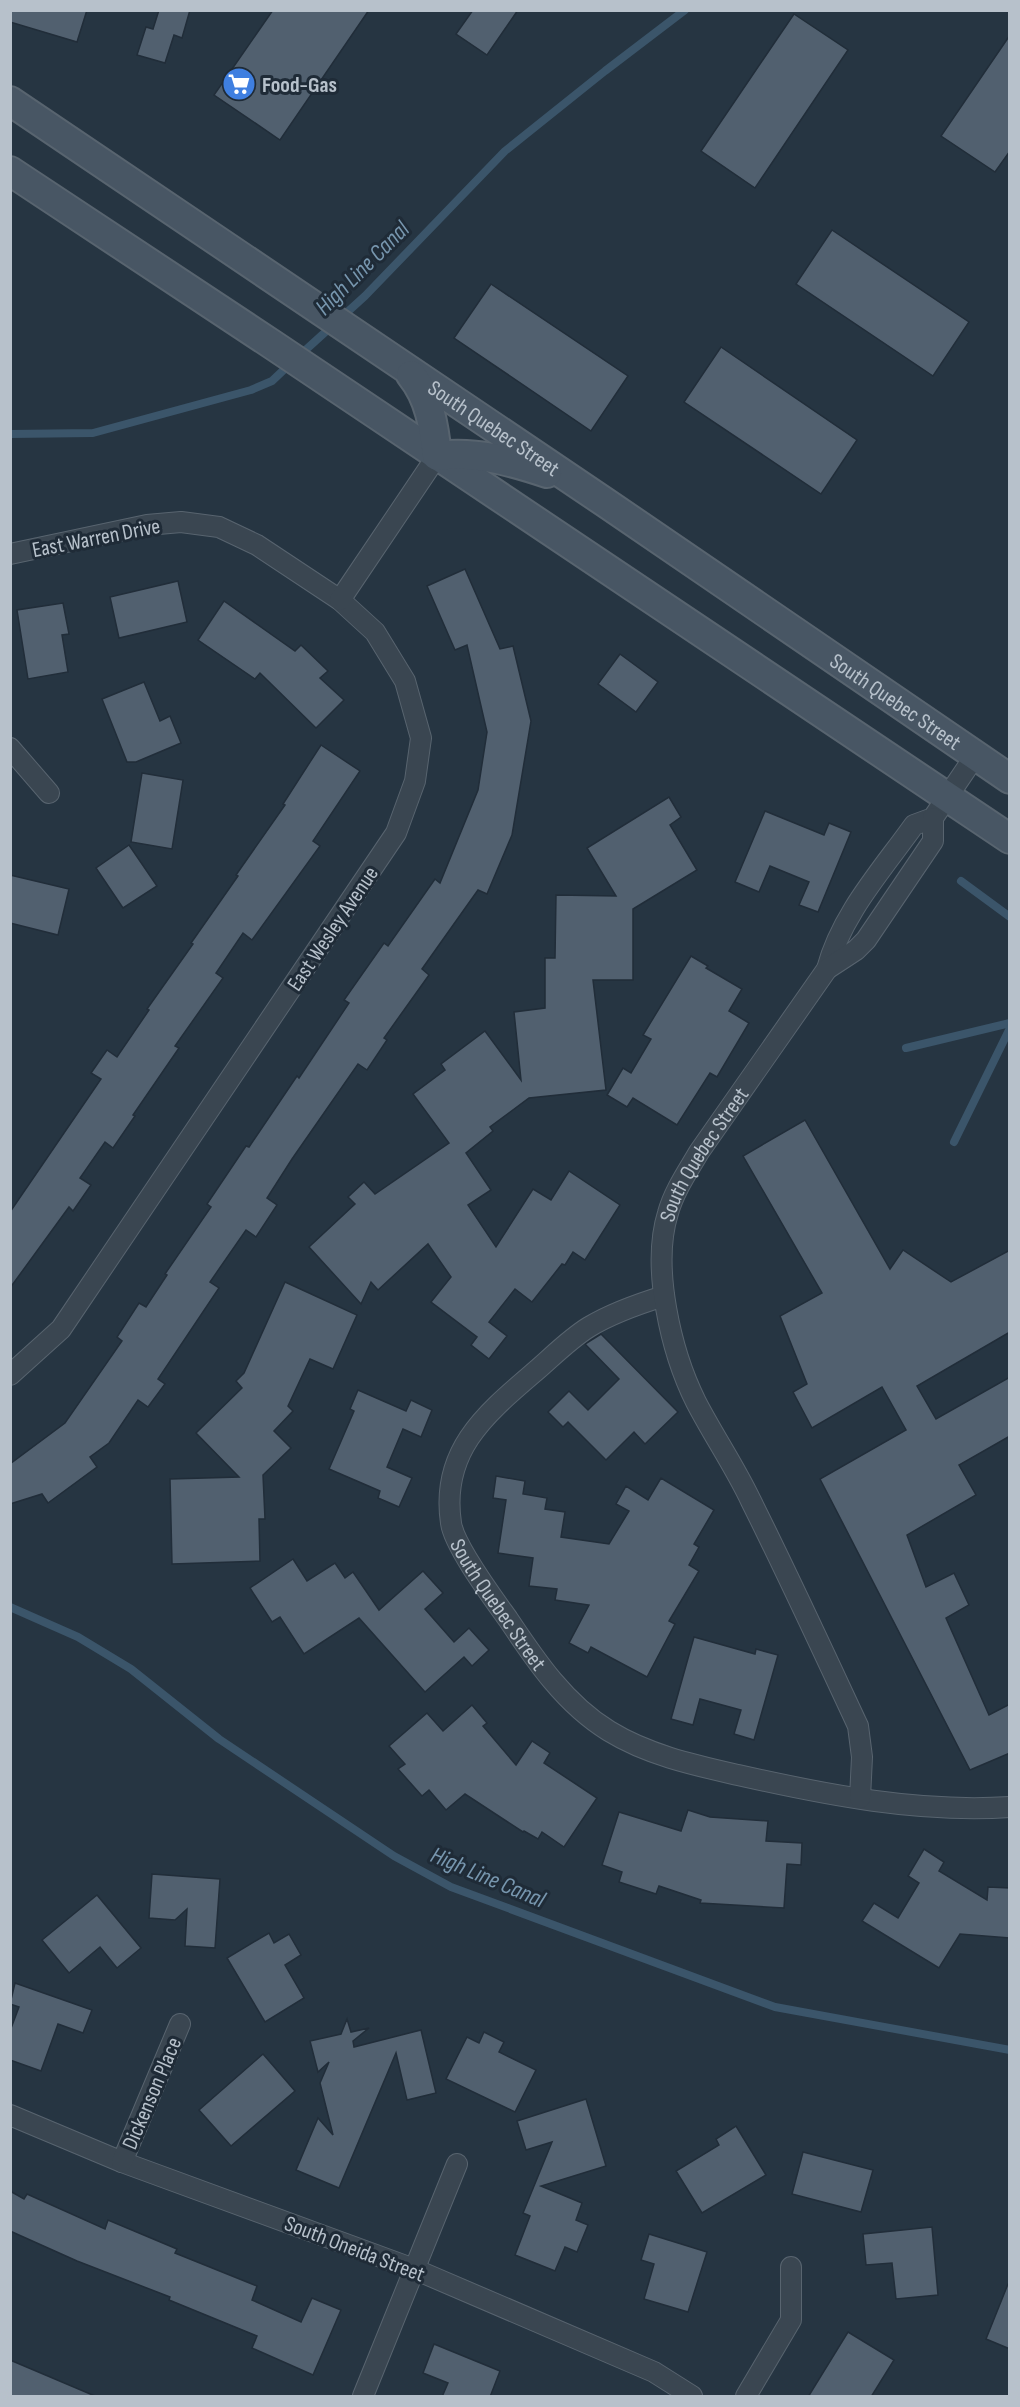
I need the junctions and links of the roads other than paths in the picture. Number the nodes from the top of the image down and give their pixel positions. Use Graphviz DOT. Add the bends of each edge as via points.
graph roads {
  1 [pos="10,101"];
  2 [pos="10,171"];
  3 [pos="405,367"];
  4 [pos="437,456"];
  5 [pos="577,483"];
  6 [pos="10,554"];
  7 [pos="340,600"];
  8 [pos="10,748"];
  9 [pos="975,756"];
  10 [pos="1010,779"];
  11 [pos="49,793"];
  12 [pos="940,807"];
  13 [pos="1010,839"];
  14 [pos="664,1296"];
  15 [pos="10,1375"];
  16 [pos="860,1798"];
  17 [pos="1010,1807"];
  18 [pos="180,2024"];
  19 [pos="10,2115"];
  20 [pos="122,2162"];
  21 [pos="457,2164"];
  22 [pos="791,2267"];
  23 [pos="414,2269"];
  24 [pos="363,2397"];
  25 [pos="692,2397"];
  26 [pos="746,2397"];
  1 -- 3 [label="main road, South Quebec Street"];
  2 -- 4 [label="main road"];
  3 -- 4 [label="main road" via="425,396"];
  3 -- 5 [label="main road, South Quebec Street"];
  4 -- 5 [label="main road" via="460,453 521,464"];
  4 -- 7 [label="street"];
  4 -- 12 [label="main road"];
  5 -- 9 [label="main road, South Quebec Street"];
  6 -- 7 [label="street, East Warren Drive" via="147,525 181,522 219,527 257,545"];
  7 -- 15 [label="street, East Wesley Avenue" via="375,632 405,681 421,738 416,781 396,833 61,1329"];
  8 -- 11 [label="street"];
  9 -- 10 [label="main road, South Quebec Street"];
  9 -- 12 [label="street, South Quebec Street"];
  12 -- 13 [label="main road"];
  12 -- 14 [label="street, South Quebec Street" via="914,825 844,925 827,969 684,1177 668,1213 660,1257"];
  14 -- 16 [label="street, South Quebec Street" via="675,1346 695,1400 750,1498 858,1726 862,1757"];
  14 -- 16 [label="street, South Quebec Street" via="587,1327 491,1409 459,1454 449,1500 451,1527 478,1576 543,1671 577,1707 609,1731 685,1763"];
  16 -- 17 [label="street, South Quebec Street" via="924,1807"];
  18 -- 20 [label="street, Dickenson Place"];
  19 -- 20 [label="street, South Oneida Street"];
  20 -- 23 [label="street, South Oneida Street"];
  21 -- 23 [label="street"];
  22 -- 26 [label="street" via="791,2320"];
  23 -- 24 [label="street"];
  23 -- 25 [label="street, South Oneida Street" via="654,2372"];
}
